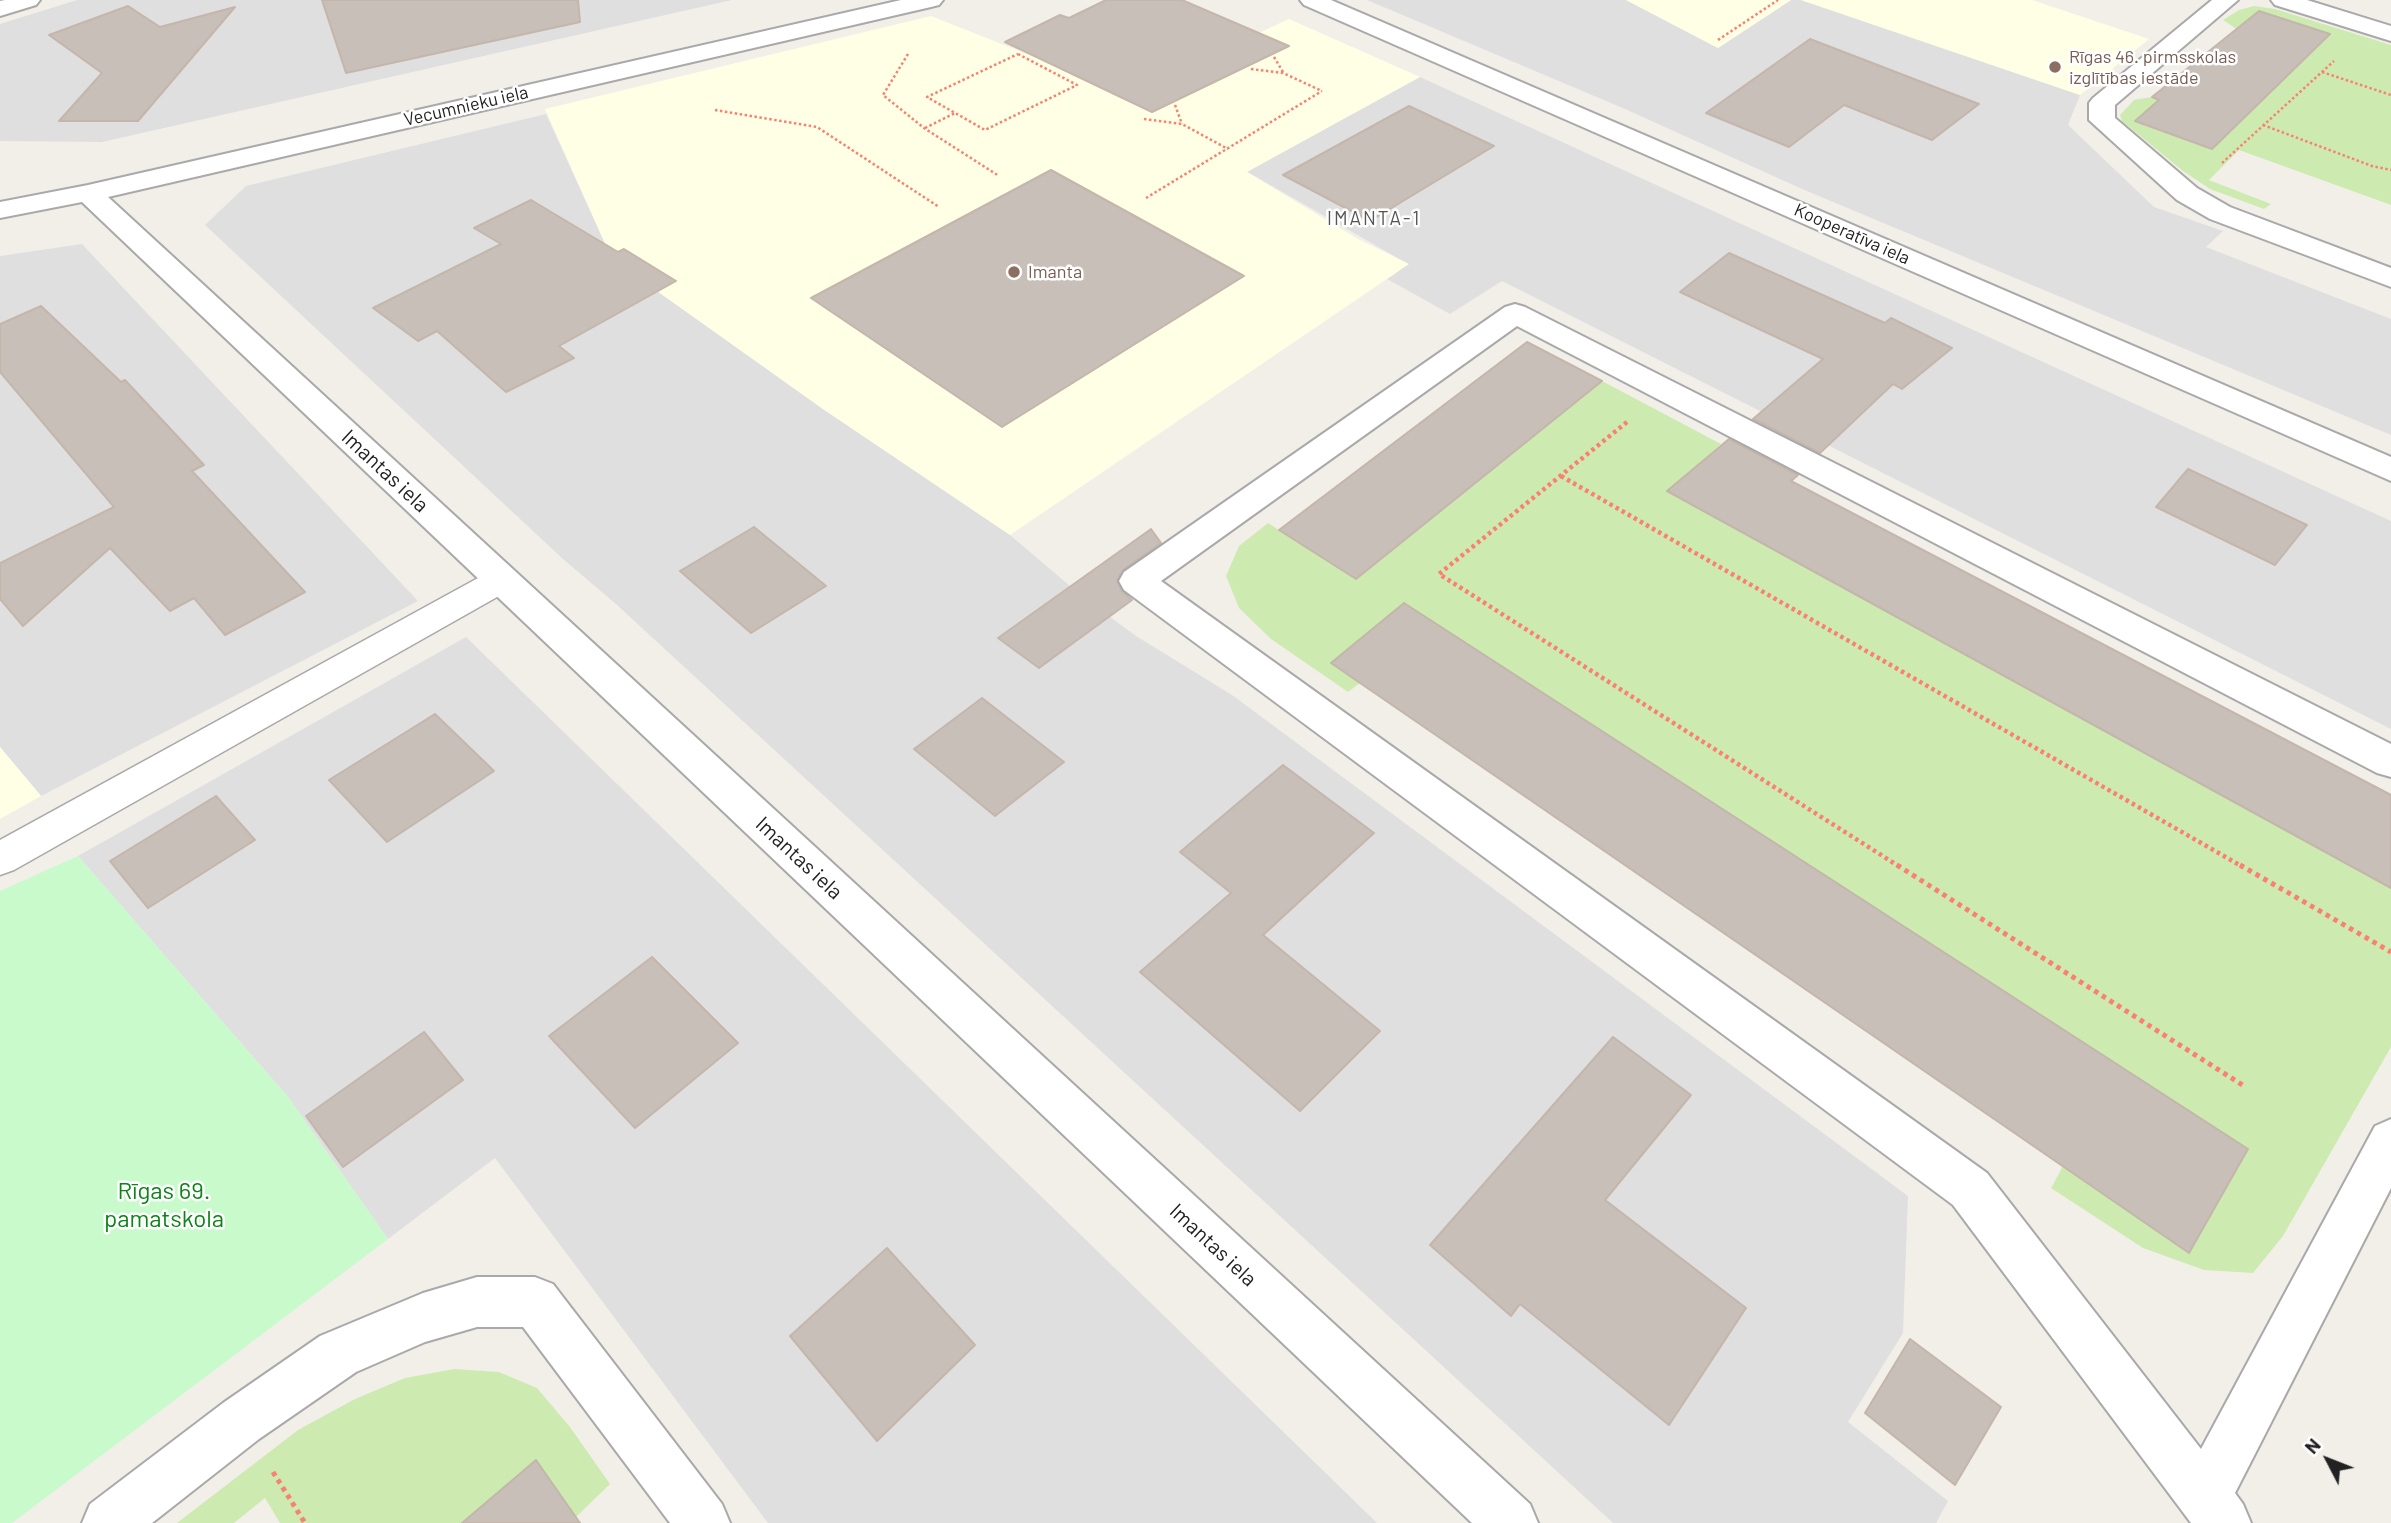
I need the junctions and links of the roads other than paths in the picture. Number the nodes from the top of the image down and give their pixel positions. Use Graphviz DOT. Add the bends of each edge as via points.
graph roads {
  1 [pos="29,0"];
  2 [pos="931,0"];
  3 [pos="1312,0"];
  4 [pos="2227,0"];
  5 [pos="2283,0"];
  6 [pos="0,9"];
  7 [pos="2385,30"];
  8 [pos="88,193"];
  9 [pos="0,211"];
  10 [pos="2391,278"];
  11 [pos="2391,470"];
  12 [pos="501,580"];
  13 [pos="2391,762"];
  14 [pos="0,859"];
  15 [pos="2391,1141"];
  16 [pos="2214,1509"];
  17 [pos="109,1523"];
  18 [pos="703,1523"];
  19 [pos="1511,1523"];
  1 -- 6 [label="street"];
  2 -- 8 [label="street, Vecumnieku iela"];
  3 -- 11 [label="street, Kooperatīva iela"];
  4 -- 10 [label="street" via="2102,103 2102,120 2187,194 2220,213"];
  5 -- 7 [label="street"];
  8 -- 9 [label="street, Vecumnieku iela"];
  8 -- 12 [label="street, Imantas iela"];
  12 -- 14 [label="lane"];
  12 -- 19 [label="street, Imantas iela"];
  13 -- 16 [label="street" via="1515,313 1136,581 1970,1189"];
  15 -- 16 [label="street"];
  17 -- 18 [label="street" via="241,1421 338,1354 423,1318 477,1302 536,1302"];
}
